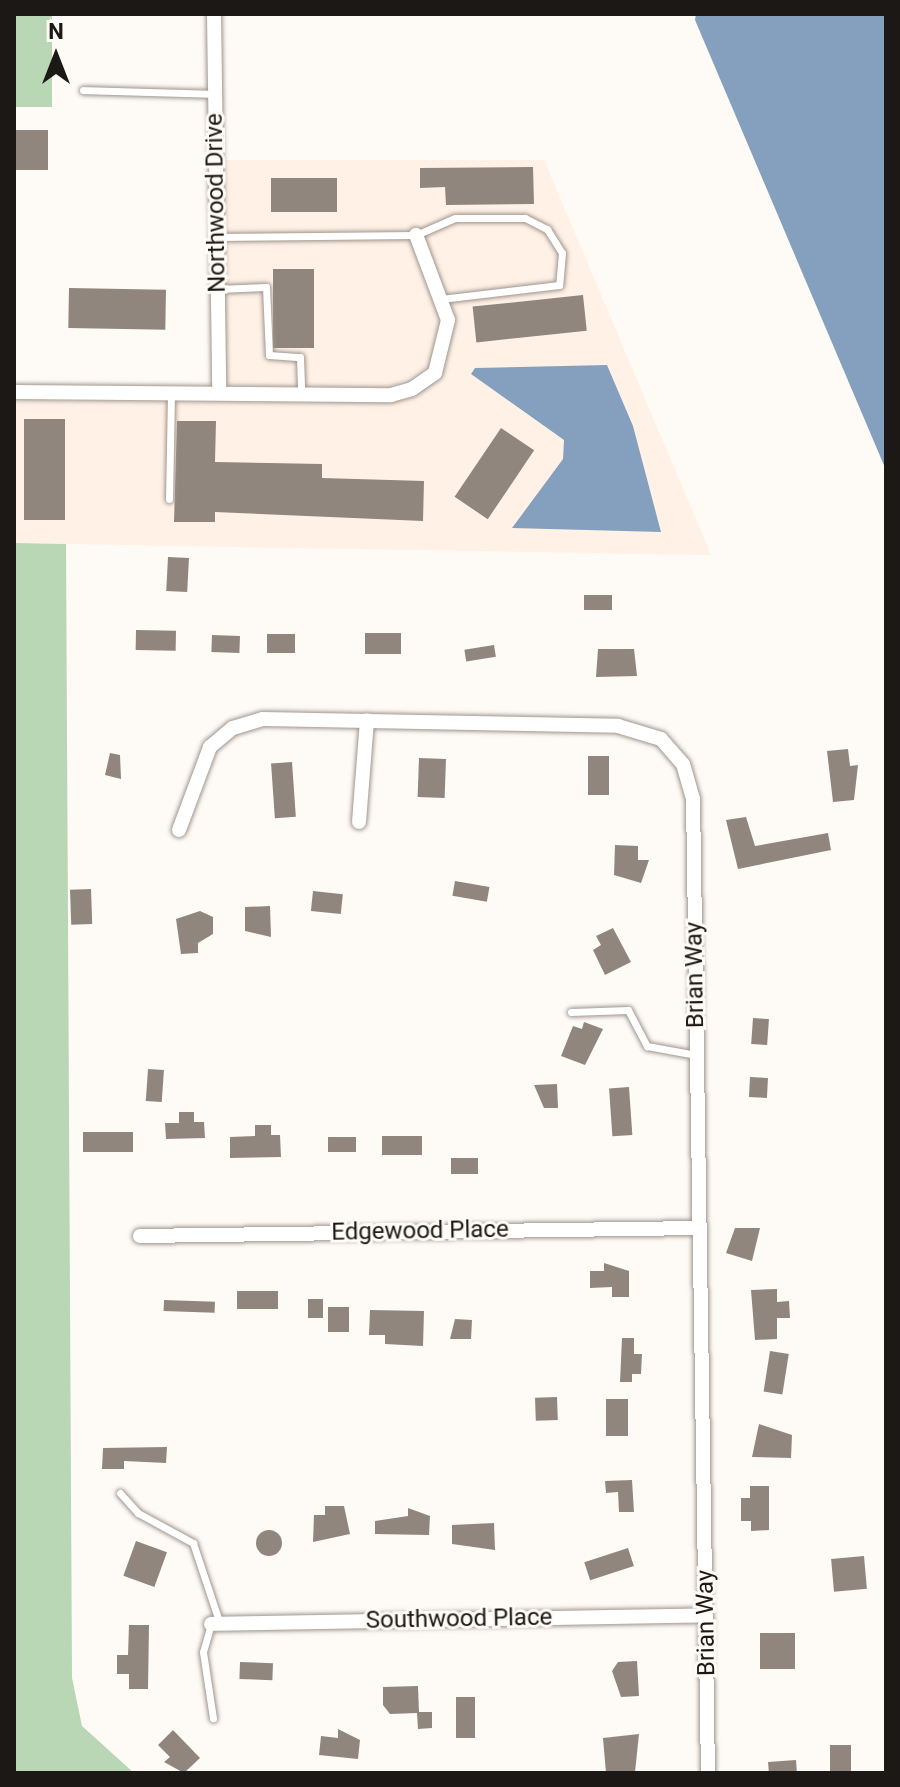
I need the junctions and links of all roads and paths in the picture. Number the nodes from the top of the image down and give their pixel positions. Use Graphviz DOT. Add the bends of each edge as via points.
graph roads {
  1 [pos="214,14"];
  2 [pos="83,90"];
  3 [pos="215,94"];
  4 [pos="416,235"];
  5 [pos="217,237"];
  6 [pos="217,289"];
  7 [pos="441,299"];
  8 [pos="14,392"];
  9 [pos="171,393"];
  10 [pos="219,393"];
  11 [pos="301,394"];
  12 [pos="169,499"];
  13 [pos="367,720"];
  14 [pos="359,822"];
  15 [pos="179,830"];
  16 [pos="571,1012"];
  17 [pos="696,1055"];
  18 [pos="699,1228"];
  19 [pos="140,1236"];
  20 [pos="120,1493"];
  21 [pos="706,1615"];
  22 [pos="216,1624"];
  23 [pos="213,1718"];
  24 [pos="708,1773"];
  1 -- 3 [label="street, Northwood Drive"];
  2 -- 3 [label="lane"];
  3 -- 5 [label="street, Northwood Drive"];
  4 -- 5 [label="lane"];
  4 -- 7 [label="street"];
  4 -- 7 [label="lane" via="455,218 525,218 547,229 562,253 559,285"];
  5 -- 6 [label="street, Northwood Drive"];
  6 -- 10 [label="street, Northwood Drive"];
  6 -- 11 [label="lane" via="266,287 269,355 300,357"];
  7 -- 11 [label="street" via="446,347 435,373 412,389"];
  8 -- 9 [label="street"];
  9 -- 10 [label="street"];
  9 -- 12 [label="lane"];
  10 -- 11 [label="street"];
  13 -- 14 [label="street"];
  13 -- 15 [label="street, Brian Way" via="263,719 233,728 199,763"];
  13 -- 17 [label="street, Brian Way" via="618,726 673,748 693,799"];
  16 -- 17 [label="lane" via="628,1010 647,1046"];
  17 -- 18 [label="street, Brian Way"];
  18 -- 19 [label="street, Edgewood Place"];
  18 -- 21 [label="street, Brian Way"];
  20 -- 22 [label="lane" via="138,1513 193,1543"];
  21 -- 22 [label="street, Southwood Place"];
  21 -- 24 [label="street, Brian Way"];
  22 -- 23 [label="lane" via="203,1652"];
}
